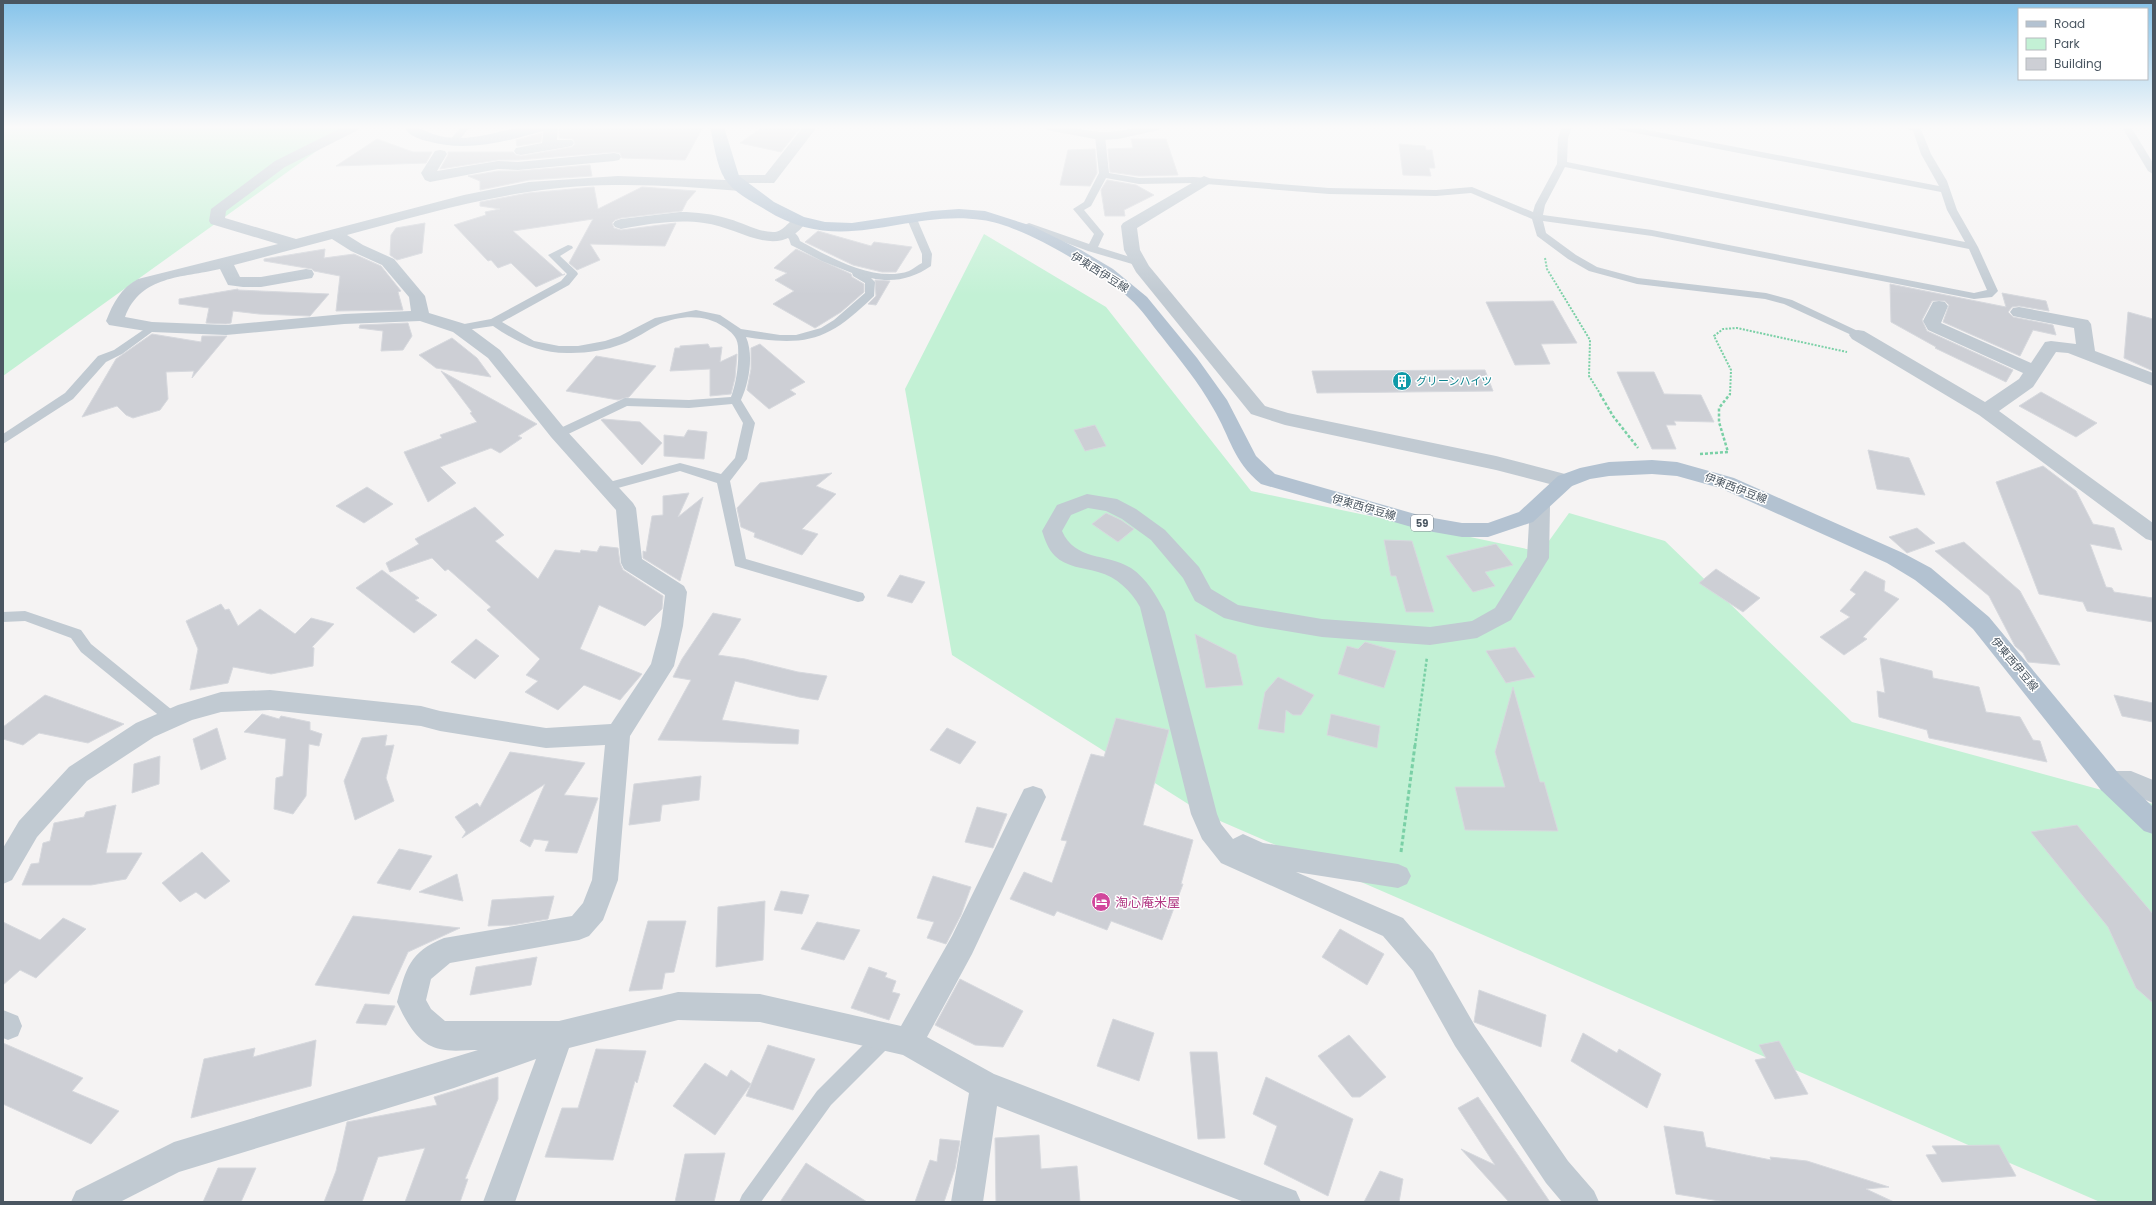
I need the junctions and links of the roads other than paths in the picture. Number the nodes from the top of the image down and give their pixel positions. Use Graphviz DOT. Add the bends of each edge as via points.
graph roads {
  1 [pos="254,183"];
  2 [pos="465,183"];
  3 [pos="561,183"];
  4 [pos="738,183"];
  5 [pos="1099,183"];
  6 [pos="1200,183"];
  7 [pos="1225,183"];
  8 [pos="1552,183"];
  9 [pos="1657,183"];
  10 [pos="1911,183"];
  11 [pos="1943,183"];
  12 [pos="1945,190"];
  13 [pos="452,204"];
  14 [pos="1538,217"];
  15 [pos="912,219"];
  16 [pos="621,224"];
  17 [pos="793,227"];
  18 [pos="1021,228"];
  19 [pos="333,233"];
  20 [pos="293,243"];
  21 [pos="1973,247"];
  22 [pos="568,248"];
  23 [pos="1092,249"];
  24 [pos="225,263"];
  25 [pos="1139,263"];
  26 [pos="846,267"];
  27 [pos="306,274"];
  28 [pos="1939,306"];
  29 [pos="2019,312"];
  30 [pos="421,316"];
  31 [pos="495,322"];
  32 [pos="152,327"];
  33 [pos="459,328"];
  34 [pos="738,332"];
  35 [pos="1858,335"];
  36 [pos="2086,353"];
  37 [pos="2034,371"];
  38 [pos="2153,380"];
  39 [pos="735,400"];
  40 [pos="1986,411"];
  41 [pos="558,434"];
  42 [pos="3,440"];
  43 [pos="723,480"];
  44 [pos="1565,481"];
  45 [pos="607,487"];
  46 [pos="1540,506"];
  47 [pos="2153,534"];
  48 [pos="858,597"];
  49 [pos="3,617"];
  50 [pos="172,718"];
  51 [pos="618,734"];
  52 [pos="2110,782"];
  53 [pos="2153,792"];
  54 [pos="1034,797"];
  55 [pos="2153,823"];
  56 [pos="1211,831"];
  57 [pos="3,872"];
  58 [pos="1398,876"];
  59 [pos="559,1036"];
  60 [pos="896,1040"];
  61 [pos="985,1086"];
  62 [pos="87,1202"];
  63 [pos="499,1202"];
  64 [pos="749,1202"];
  65 [pos="967,1202"];
  66 [pos="1285,1202"];
  67 [pos="1583,1202"];
  1 -- 20 [label="street" via="218,209 217,221"];
  2 -- 13 [label="street" via="451,194"];
  3 -- 13 [label="street"];
  4 -- 17 [label="main road, 伊東西伊豆線 / 59"];
  5 -- 23 [label="lane" via="1088,204 1078,209 1099,234"];
  6 -- 25 [label="street" via="1129,226 1132,250"];
  7 -- 14 [label="lane" via="1368,193 1472,190"];
  8 -- 14 [label="lane" via="1540,205"];
  9 -- 21 [label="lane"];
  10 -- 12 [label="lane"];
  11 -- 12 [label="lane"];
  12 -- 21 [label="lane" via="1952,210"];
  13 -- 19 [label="street"];
  14 -- 21 [label="lane" via="1652,233 1974,296 1988,295 1993,291"];
  14 -- 35 [label="lane" via="1541,234 1593,269 1637,281 1766,296 1788,302"];
  15 -- 17 [label="main road, 伊東西伊豆線 / 59" via="851,228"];
  15 -- 18 [label="main road, 伊東西伊豆線 / 59" via="977,214 1000,219"];
  15 -- 26 [label="lane" via="927,254 927,264 920,270 911,275 897,277 871,275"];
  16 -- 17 [label="street" via="683,217 716,220 773,237 785,235"];
  17 -- 26 [label="lane" via="795,243 832,263"];
  18 -- 23 [label="lane" via="1029,226"];
  18 -- 46 [label="main road, 伊東西伊豆線 / 59" via="1103,271 1135,294 1202,376 1221,404 1245,457 1268,479 1422,523 1462,530 1488,530 1509,524 1526,517"];
  19 -- 20 [label="street"];
  19 -- 30 [label="street" via="357,248 388,262 417,296"];
  20 -- 24 [label="street"];
  22 -- 31 [label="lane" via="553,255 573,274 564,283"];
  23 -- 25 [label="lane"];
  24 -- 27 [label="street" via="234,281 241,283"];
  24 -- 32 [label="street" via="161,278 136,287 120,305 115,321"];
  25 -- 44 [label="street" via="1258,410 1285,419 1496,463"];
  26 -- 34 [label="lane" via="870,282 870,294 848,317 821,334 801,339"];
  28 -- 37 [label="street" via="1932,321 1934,326"];
  29 -- 36 [label="street" via="2082,324"];
  30 -- 32 [label="street" via="344,319 226,330"];
  30 -- 33 [label="street"];
  31 -- 33 [label="lane"];
  31 -- 34 [label="lane" via="528,344 549,350 574,350 605,345 658,320 689,313 701,313 722,319"];
  32 -- 42 [label="lane" via="118,352 102,359 69,396"];
  33 -- 41 [label="street" via="494,354"];
  34 -- 39 [label="lane" via="744,350"];
  35 -- 40 [label="street"];
  36 -- 37 [label="street" via="2051,346"];
  36 -- 38 [label="street"];
  37 -- 40 [label="street" via="2026,383"];
  39 -- 41 [label="lane" via="682,404 625,402"];
  39 -- 43 [label="lane" via="749,423 741,459"];
  40 -- 47 [label="street"];
  41 -- 45 [label="street"];
  43 -- 45 [label="lane" via="680,467"];
  43 -- 48 [label="lane" via="740,562"];
  44 -- 46 [label="main road, 伊東西伊豆線 / 59"];
  44 -- 52 [label="main road, 伊東西伊豆線 / 59" via="1609,469 1677,469 1727,483 1895,558 1923,574 1981,623"];
  45 -- 51 [label="street" via="626,508 632,563 676,592 672,626 662,666"];
  46 -- 56 [label="street" via="1538,558 1503,614 1477,629 1430,636 1322,628 1232,612 1203,595 1191,573 1158,535 1129,514 1110,504 1087,501 1064,510 1052,531 1056,543 1070,558 1099,563 1119,572 1144,592 1154,612 1204,814"];
  49 -- 50 [label="lane" via="25,616 76,634 86,648"];
  50 -- 51 [label="street" via="221,702 270,700 421,716 546,738"];
  50 -- 57 [label="street" via="145,730 78,774 28,829"];
  51 -- 59 [label="street" via="605,880 593,911 579,926 444,951 419,971 411,1002 421,1019 440,1035"];
  52 -- 53 [label="street" via="2131,782"];
  52 -- 55 [label="main road, 伊東西伊豆線 / 59"];
  54 -- 60 [label="street" via="962,945"];
  56 -- 58 [label="street" via="1260,854"];
  56 -- 67 [label="street" via="1230,855 1393,927 1423,962 1465,1036 1557,1172"];
  59 -- 60 [label="street" via="678,1006 760,1008"];
  59 -- 62 [label="street" via="454,1073 174,1158"];
  59 -- 63 [label="street"];
  60 -- 61 [label="street"];
  60 -- 64 [label="lane" via="824,1098"];
  61 -- 65 [label="street"];
  61 -- 66 [label="street"];
}
